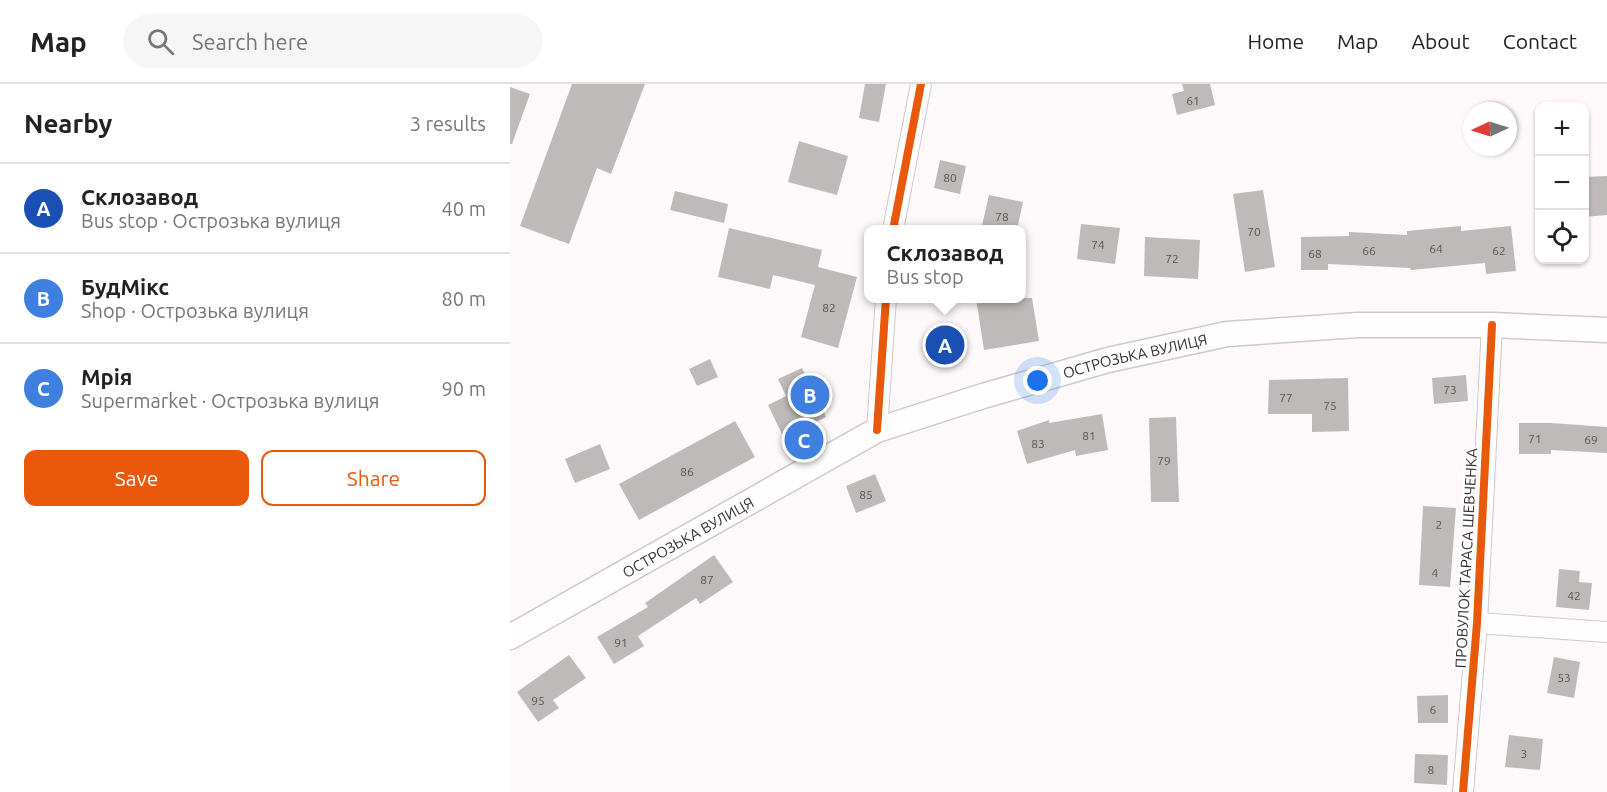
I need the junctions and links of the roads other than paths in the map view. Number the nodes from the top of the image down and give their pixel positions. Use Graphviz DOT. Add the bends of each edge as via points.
graph roads {
  1 [pos="921,84"];
  2 [pos="893,225"];
  3 [pos="886,303"];
  4 [pos="1491,325"];
  5 [pos="1607,330"];
  6 [pos="877,430"];
  7 [pos="1477,623"];
  8 [pos="1607,632"];
  9 [pos="510,637"];
  10 [pos="1463,792"];
  1 -- 2 [label="street"];
  3 -- 6 [label="street"];
  4 -- 5 [label="main road, ОСТРОЗЬКА ВУЛИЦЯ"];
  4 -- 6 [label="main road, ОСТРОЗЬКА ВУЛИЦЯ" via="1358,325 1227,334 1108,360"];
  4 -- 7 [label="street, ПРОВУЛОК ТАРАСА ШЕВЧЕНКА"];
  6 -- 9 [label="main road, ОСТРОЗЬКА ВУЛИЦЯ"];
  7 -- 8 [label="street"];
  7 -- 10 [label="street, ПРОВУЛОК ТАРАСА ШЕВЧЕНКА"];
}
